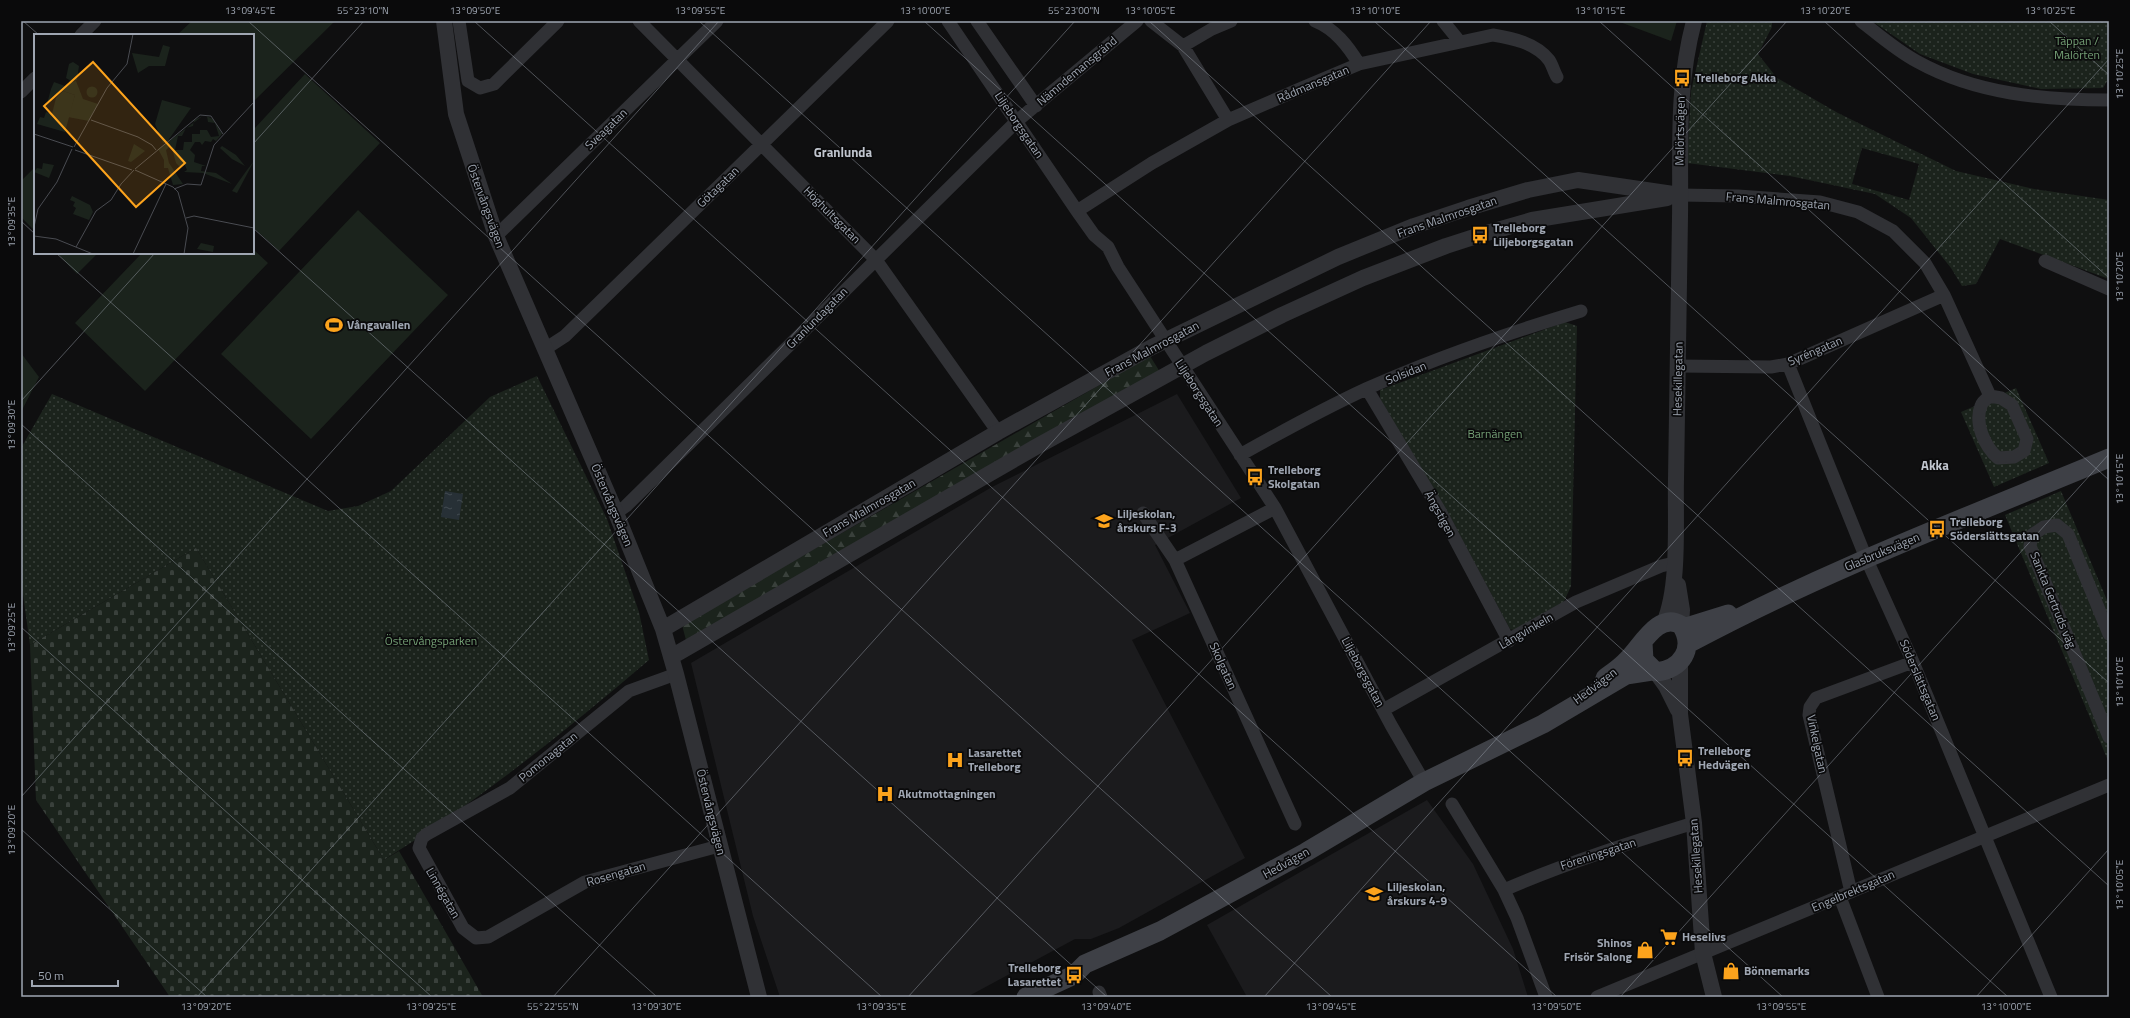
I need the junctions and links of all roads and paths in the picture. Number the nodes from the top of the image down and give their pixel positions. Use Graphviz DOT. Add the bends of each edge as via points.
graph roads {
  1 [pos="95,21"];
  2 [pos="444,21"];
  3 [pos="459,21"];
  4 [pos="558,21"];
  5 [pos="639,21"];
  6 [pos="717,21"];
  7 [pos="888,21"];
  8 [pos="948,21"];
  9 [pos="976,21"];
  10 [pos="1137,21"];
  11 [pos="1151,21"];
  12 [pos="1231,21"];
  13 [pos="1314,21"];
  14 [pos="1443,21"];
  15 [pos="1694,21"];
  16 [pos="1861,21"];
  17 [pos="82,34"];
  18 [pos="1460,42"];
  19 [pos="1183,46"];
  20 [pos="677,60"];
  21 [pos="1359,64"];
  22 [pos="1557,77"];
  23 [pos="34,79"];
  24 [pos="21,92"];
  25 [pos="2109,100"];
  26 [pos="1036,106"];
  27 [pos="1228,120"];
  28 [pos="1017,121"];
  29 [pos="762,145"];
  30 [pos="1680,195"];
  31 [pos="1077,211"];
  32 [pos="496,236"];
  33 [pos="876,260"];
  34 [pos="2045,261"];
  35 [pos="2109,289"];
  36 [pos="1944,295"];
  37 [pos="1581,311"];
  38 [pos="1166,340"];
  39 [pos="545,349"];
  40 [pos="1788,364"];
  41 [pos="1678,366"];
  42 [pos="1182,367"];
  43 [pos="1366,389"];
  44 [pos="1990,396"];
  45 [pos="998,432"];
  46 [pos="1240,455"];
  47 [pos="2109,458"];
  48 [pos="1275,508"];
  49 [pos="616,513"];
  50 [pos="1142,514"];
  51 [pos="1866,558"];
  52 [pos="1175,560"];
  53 [pos="1674,563"];
  54 [pos="663,629"];
  55 [pos="1679,630"];
  56 [pos="2109,634"];
  57 [pos="1509,641"];
  58 [pos="1643,643"];
  59 [pos="671,657"];
  60 [pos="1680,662"];
  61 [pos="1913,662"];
  62 [pos="1654,672"];
  63 [pos="676,674"];
  64 [pos="1383,710"];
  65 [pos="1680,714"];
  66 [pos="1543,724"];
  67 [pos="2109,737"];
  68 [pos="1424,782"];
  69 [pos="2109,785"];
  70 [pos="1452,804"];
  71 [pos="1694,823"];
  72 [pos="1295,824"];
  73 [pos="1985,836"];
  74 [pos="420,843"];
  75 [pos="719,846"];
  76 [pos="1504,890"];
  77 [pos="1845,894"];
  78 [pos="476,938"];
  79 [pos="1703,953"];
  80 [pos="759,997"];
  81 [pos="1026,997"];
  82 [pos="1546,997"];
  83 [pos="1597,997"];
  84 [pos="1714,997"];
  85 [pos="1878,997"];
  86 [pos="2051,997"];
  1 -- 17 [label="street"];
  2 -- 32 [label="street, Östervångsvägen" via="456,114"];
  3 -- 4 [label="street" via="468,81 480,88 494,84"];
  5 -- 20 [label="street, Höghultsgatan"];
  6 -- 20 [label="street, Sveagatan"];
  7 -- 29 [label="street, Götagatan"];
  8 -- 28 [label="street, Liljeborgsgatan"];
  9 -- 26 [label="street, Liljeborgsgatan"];
  10 -- 26 [label="street, Nämndemansgränd"];
  11 -- 19 [label="street"];
  12 -- 19 [label="street"];
  13 -- 21 [label="street" via="1326,26 1348,46"];
  14 -- 18 [label="street"];
  15 -- 30 [label="street, Malörtsvägen" via="1680,105"];
  16 -- 25 [label="street" via="1918,62 1958,80 1998,91 2041,98"];
  18 -- 21 [label="street, Rådmansgatan"];
  18 -- 22 [label="street, Rådmansgatan" via="1493,35 1512,37 1534,47 1549,60"];
  19 -- 27 [label="street"];
  20 -- 29 [label="street, Höghultsgatan"];
  20 -- 32 [label="street, Sveagatan"];
  21 -- 27 [label="street, Rådmansgatan"];
  23 -- 24 [label="street"];
  26 -- 28 [label="street, Nämndemansgränd"];
  27 -- 31 [label="street, Rådmansgatan" via="1152,163"];
  28 -- 31 [label="street, Liljeborgsgatan"];
  28 -- 33 [label="street, Granlundagatan"];
  29 -- 33 [label="street, Höghultsgatan"];
  29 -- 39 [label="street, Götagatan" via="565,336"];
  30 -- 36 [label="street, Frans Malmrosgatan" via="1820,202 1858,212 1893,231 1926,263"];
  30 -- 38 [label="street, Frans Malmrosgatan" via="1578,180 1528,190 1414,226 1338,257"];
  30 -- 41 [label="street, Hesekillegatan"];
  30 -- 42 [label="street, Frans Malmrosgatan" via="1532,220 1446,246 1363,278 1282,315"];
  31 -- 38 [label="street, Liljeborgsgatan" via="1094,234 1108,247"];
  32 -- 39 [label="street, Östervångsvägen"];
  33 -- 45 [label="street, Höghultsgatan"];
  33 -- 49 [label="street, Granlundagatan"];
  34 -- 35 [label="street"];
  36 -- 40 [label="street, Syréngatan"];
  36 -- 44 [label="street, Frans Malmrosgatan"];
  37 -- 43 [label="street, Solsidan" via="1528,327"];
  38 -- 42 [label="street, Liljeborgsgatan"];
  38 -- 45 [label="street, Frans Malmrosgatan"];
  39 -- 49 [label="street, Östervångsvägen"];
  40 -- 41 [label="street, Syréngatan"];
  40 -- 51 [label="street, Söderslättsgatan"];
  41 -- 53 [label="street, Hesekillegatan"];
  42 -- 46 [label="street, Liljeborgsgatan"];
  42 -- 59 [label="street, Frans Malmrosgatan" via="1034,448"];
  43 -- 46 [label="street, Solsidan"];
  43 -- 57 [label="street, Ängstigen" via="1440,510"];
  44 -- 44 [label="street" via="1981,404 1978,419 1990,450 1998,458 2014,457 2024,451 2027,439 2012,405 2001,398"];
  45 -- 54 [label="street, Frans Malmrosgatan"];
  46 -- 48 [label="street, Liljeborgsgatan"];
  47 -- 51 [label="main road, Glasbruksvägen"];
  48 -- 52 [label="street"];
  48 -- 64 [label="street, Liljeborgsgatan"];
  49 -- 54 [label="street, Östervångsvägen"];
  50 -- 52 [label="street, Skolgatan"];
  51 -- 55 [label="main road, Glasbruksvägen" via="1788,593"];
  51 -- 61 [label="street, Söderslättsgatan"];
  52 -- 72 [label="street, Skolgatan"];
  53 -- 55 [label="street, Hesekillegatan" via="1682,610"];
  53 -- 57 [label="street, Långvinkeln" via="1661,566 1576,602"];
  54 -- 59 [label="street, Östervångsvägen"];
  55 -- 58 [label="main road, Hedvägen" via="1658,626"];
  55 -- 60 [label="main road" via="1687,651"];
  56 -- 67 [label="street, Sankta Gertruds väg" via="2068,534 2057,525 2044,527 2032,535 2030,546"];
  57 -- 64 [label="street, Långvinkeln"];
  58 -- 62 [label="main road" via="1644,660"];
  58 -- 66 [label="main road, Hedvägen" via="1621,666"];
  59 -- 63 [label="street, Östervångsvägen"];
  60 -- 62 [label="main road, Hedvägen" via="1669,670"];
  60 -- 65 [label="street, Hesekillegatan"];
  61 -- 73 [label="street, Söderslättsgatan"];
  61 -- 77 [label="street, Vinkelgatan" via="1816,698 1810,707 1809,715"];
  62 -- 65 [label="street, Hesekillegatan" via="1666,686"];
  62 -- 66 [label="main road, Hedvägen" via="1626,676"];
  63 -- 74 [label="street, Pomonagatan" via="629,691 510,788 427,834"];
  63 -- 75 [label="street, Östervångsvägen"];
  64 -- 68 [label="street, Liljeborgsgatan"];
  65 -- 71 [label="street, Hesekillegatan"];
  66 -- 68 [label="main road, Hedvägen"];
  68 -- 81 [label="main road, Hedvägen" via="1306,852 1160,931 1085,964 1074,975"];
  69 -- 73 [label="street, Engelbrektsgatan"];
  70 -- 76 [label="street"];
  71 -- 76 [label="street, Föreningsgatan" via="1561,866"];
  71 -- 79 [label="street, Hesekillegatan"];
  73 -- 77 [label="street, Engelbrektsgatan"];
  73 -- 86 [label="street, Söderslättsgatan"];
  74 -- 78 [label="street, Linnégatan" via="421,854 463,928"];
  75 -- 78 [label="street, Rosengatan" via="585,882 488,937"];
  75 -- 80 [label="street, Östervångsvägen"];
  76 -- 82 [label="street"];
  77 -- 79 [label="street, Engelbrektsgatan"];
  77 -- 85 [label="street, Vinkelgatan"];
  79 -- 83 [label="street, Engelbrektsgatan"];
  79 -- 84 [label="street, Hesekillegatan"];
}
